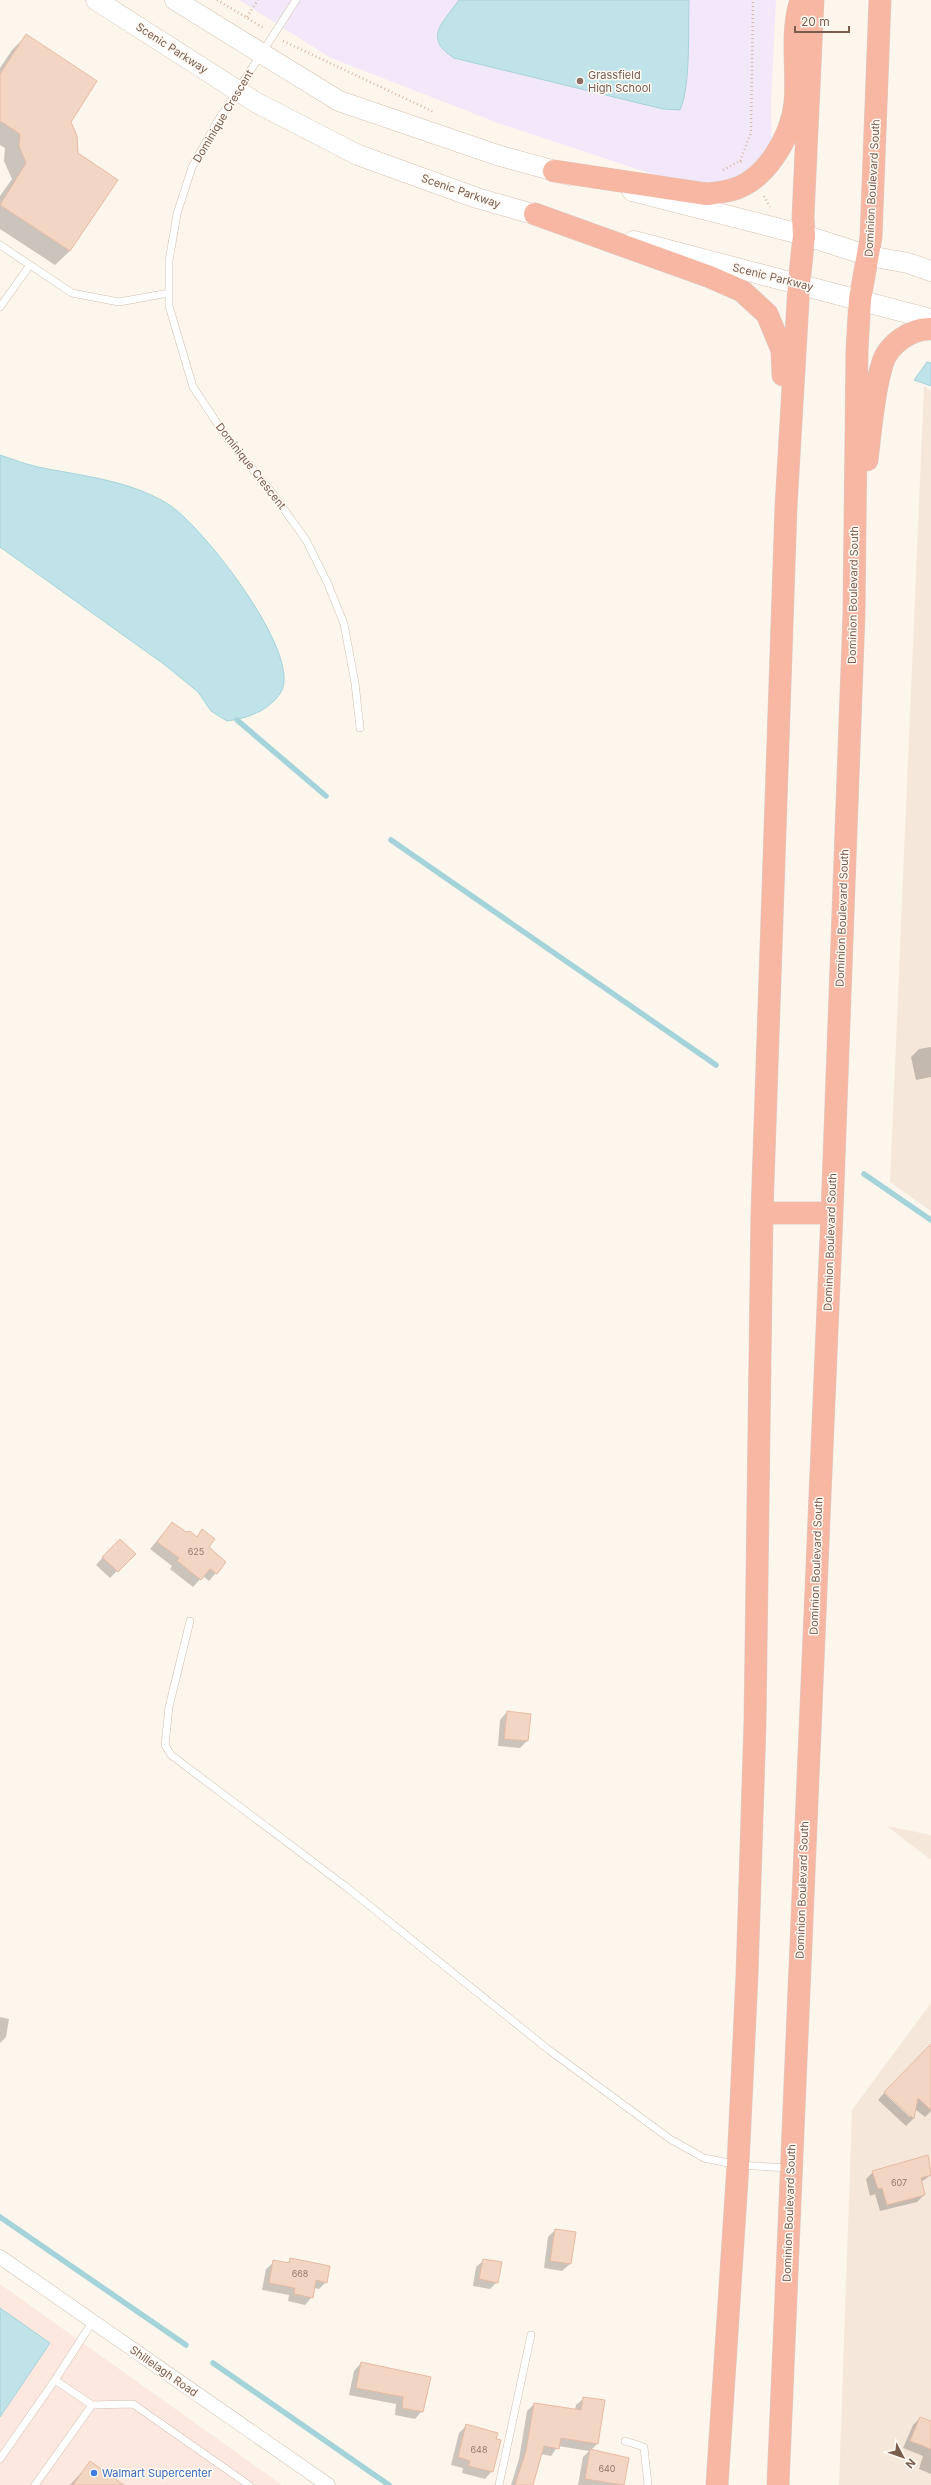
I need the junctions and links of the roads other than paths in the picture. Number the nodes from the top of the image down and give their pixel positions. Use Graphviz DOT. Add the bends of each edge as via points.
graph roads {
  1 [pos="96,0"];
  2 [pos="175,0"];
  3 [pos="296,0"];
  4 [pos="801,0"];
  5 [pos="813,0"];
  6 [pos="880,0"];
  7 [pos="260,53"];
  8 [pos="238,91"];
  9 [pos="554,171"];
  10 [pos="535,214"];
  11 [pos="804,235"];
  12 [pos="0,245"];
  13 [pos="869,256"];
  14 [pos="30,265"];
  15 [pos="931,271"];
  16 [pos="799,284"];
  17 [pos="169,293"];
  18 [pos="860,299"];
  19 [pos="0,307"];
  20 [pos="931,319"];
  21 [pos="931,328"];
  22 [pos="788,464"];
  23 [pos="854,538"];
  24 [pos="360,728"];
  25 [pos="762,1213"];
  26 [pos="832,1213"];
  27 [pos="190,1621"];
  28 [pos="738,2165"];
  29 [pos="790,2168"];
  30 [pos="0,2257"];
  31 [pos="93,2321"];
  32 [pos="531,2335"];
  33 [pos="55,2380"];
  34 [pos="92,2405"];
  35 [pos="625,2441"];
  36 [pos="0,2459"];
  37 [pos="35,2485"];
  38 [pos="249,2485"];
  39 [pos="328,2485"];
  40 [pos="499,2485"];
  41 [pos="648,2485"];
  42 [pos="717,2485"];
  43 [pos="778,2485"];
  1 -- 8 [label="street, Scenic Parkway"];
  2 -- 7 [label="street"];
  3 -- 7 [label="lane, Dominique Crescent"];
  4 -- 9 [label="highway" via="795,18 793,110 786,136 771,162 752,180 732,190 707,194"];
  5 -- 11 [label="highway"];
  6 -- 13 [label="highway, Dominion Boulevard South"];
  7 -- 8 [label="lane, Dominique Crescent"];
  7 -- 9 [label="street" via="339,101 497,155"];
  8 -- 10 [label="street, Scenic Parkway" via="358,155 477,198"];
  8 -- 17 [label="lane, Dominique Crescent" via="192,167 177,214 169,261"];
  9 -- 11 [label="street"];
  10 -- 16 [label="street, Scenic Parkway"];
  10 -- 22 [label="highway" via="710,277 742,291 767,314 782,350"];
  11 -- 13 [label="street"];
  11 -- 16 [label="highway"];
  12 -- 14 [label="lane"];
  13 -- 15 [label="street" via="908,263"];
  13 -- 18 [label="highway, Dominion Boulevard South"];
  14 -- 17 [label="lane" via="72,293 94,298 119,302"];
  14 -- 19 [label="lane"];
  16 -- 18 [label="street, Scenic Parkway"];
  16 -- 22 [label="highway"];
  17 -- 24 [label="lane, Dominique Crescent" via="169,306 193,387 227,438 273,494 306,540 328,584 344,624 355,682"];
  18 -- 20 [label="street, Scenic Parkway"];
  18 -- 23 [label="highway, Dominion Boulevard South"];
  21 -- 23 [label="highway" via="921,328 898,341 882,363"];
  22 -- 25 [label="highway"];
  23 -- 26 [label="highway, Dominion Boulevard South" via="854,614"];
  25 -- 26 [label="highway"];
  25 -- 28 [label="highway" via="754,1738"];
  26 -- 29 [label="highway, Dominion Boulevard South"];
  27 -- 28 [label="lane" via="169,1707 165,1746 171,1755 345,1886 549,2050 670,2138 704,2158"];
  28 -- 29 [label="lane"];
  28 -- 42 [label="highway"];
  29 -- 43 [label="highway, Dominion Boulevard South"];
  30 -- 31 [label="street, Shillelagh Road"];
  31 -- 33 [label="lane"];
  31 -- 39 [label="street, Shillelagh Road"];
  32 -- 40 [label="lane"];
  33 -- 34 [label="lane"];
  33 -- 36 [label="lane"];
  34 -- 37 [label="lane"];
  34 -- 38 [label="lane" via="133,2404"];
  35 -- 41 [label="lane" via="644,2447"];
}
